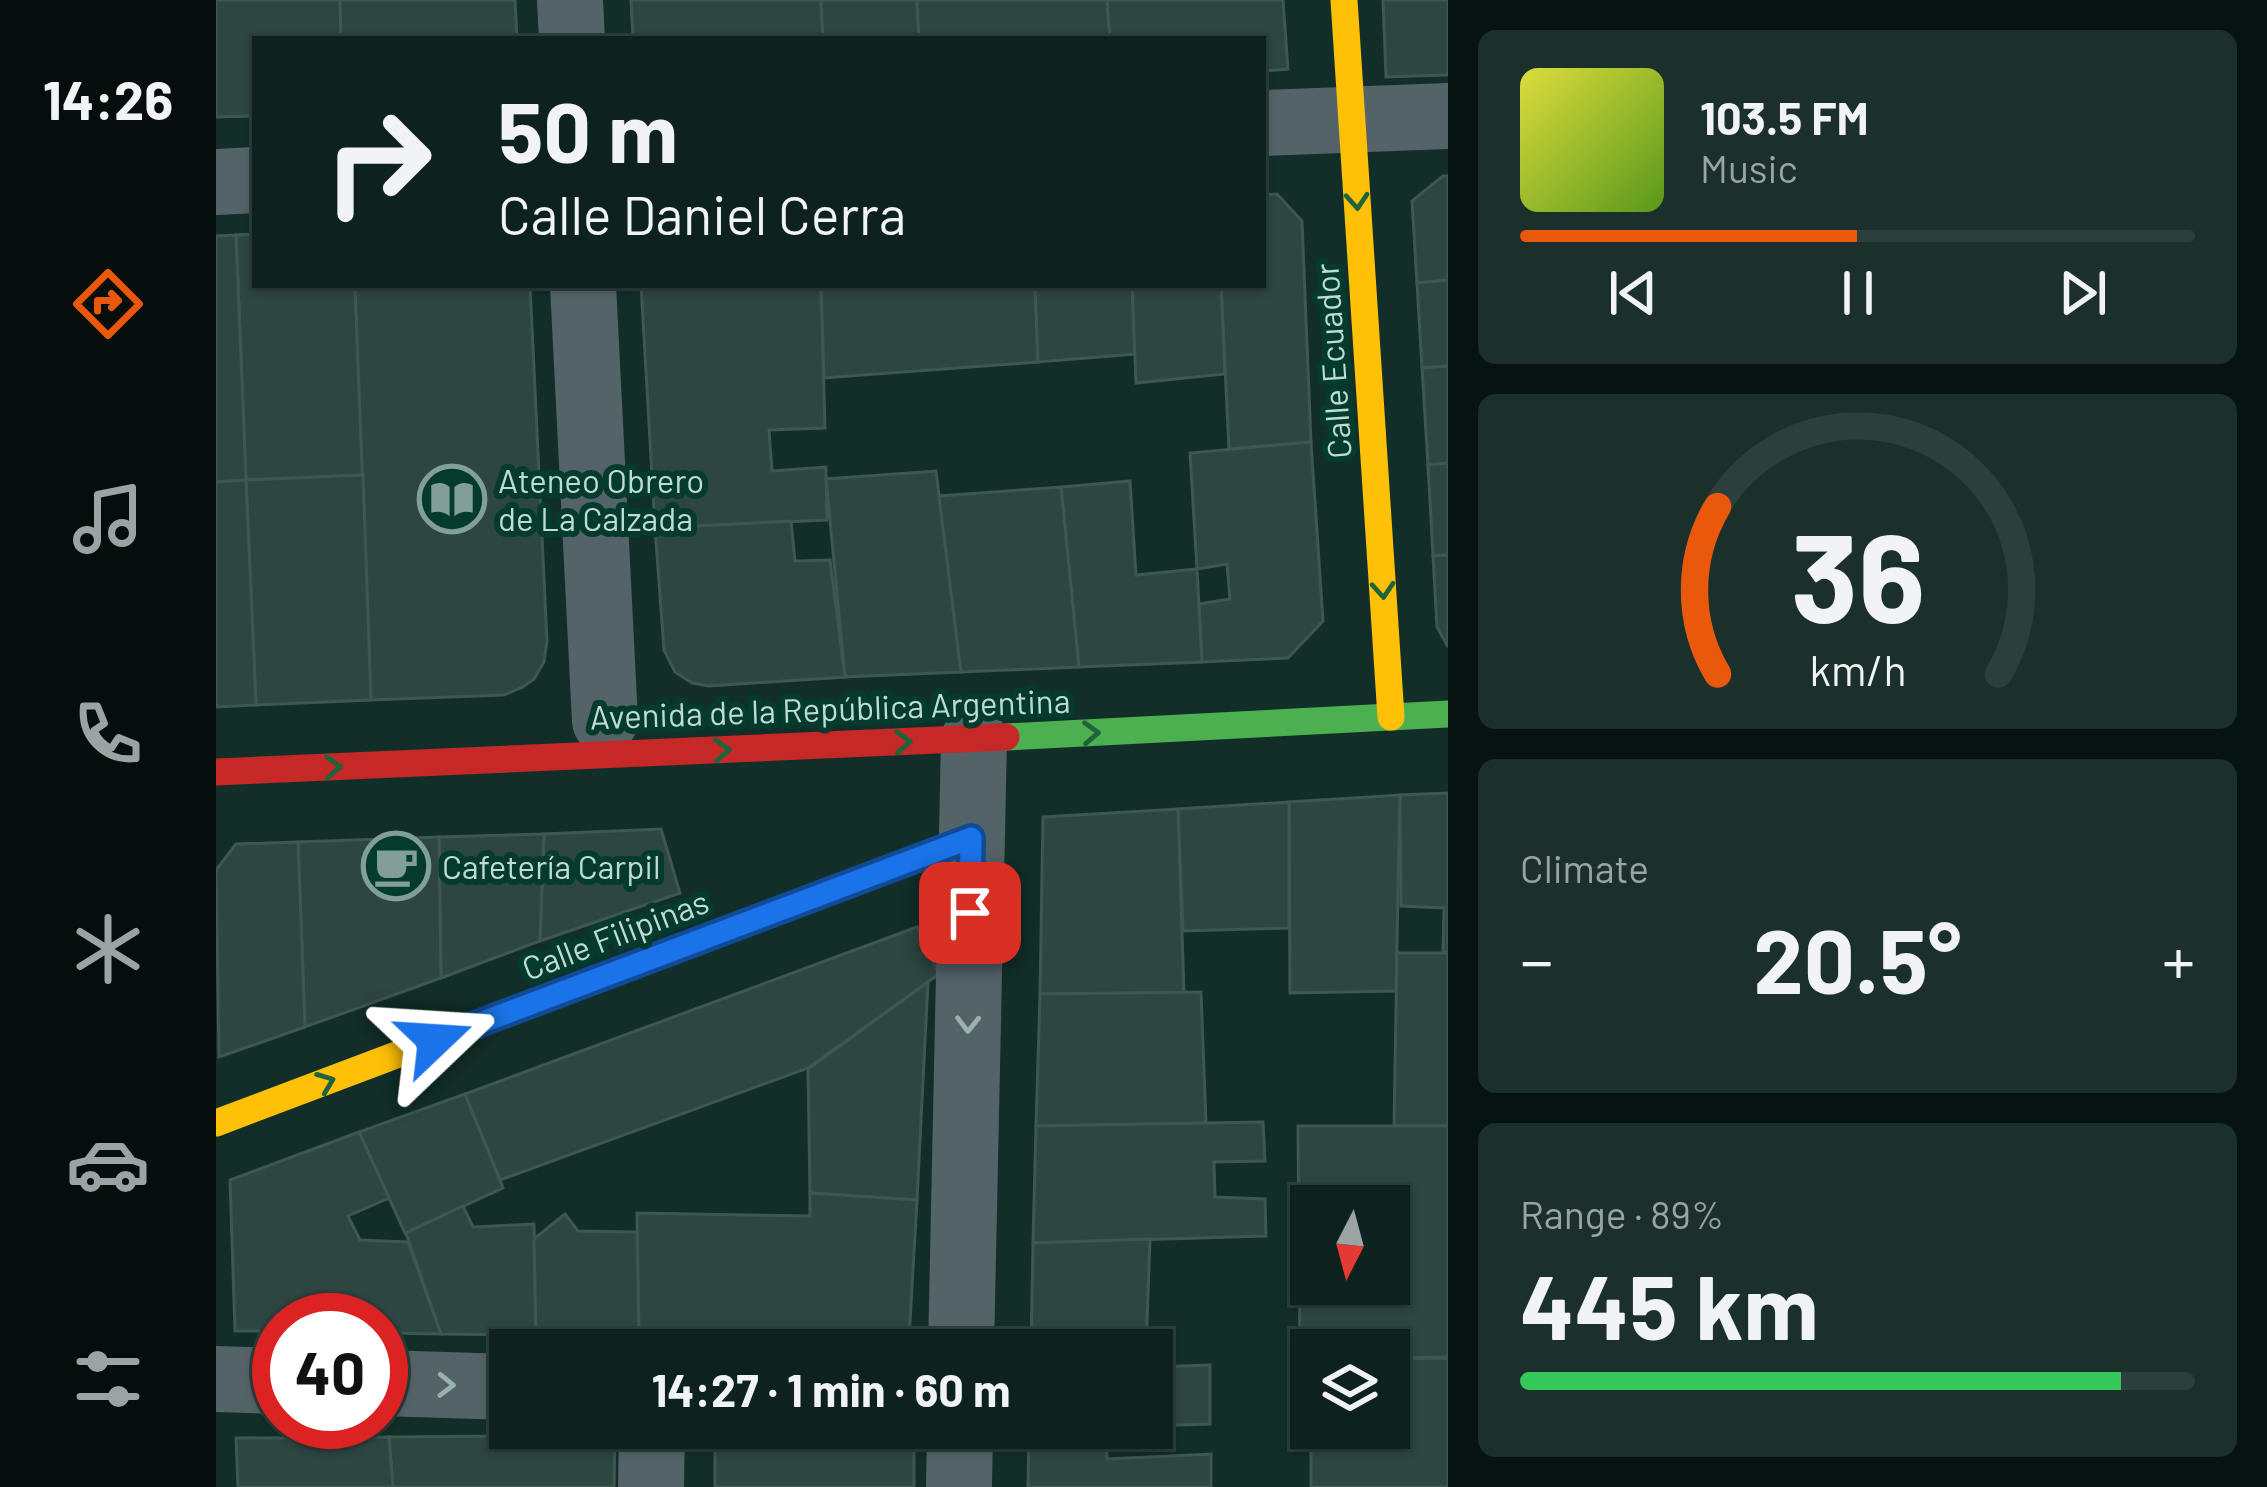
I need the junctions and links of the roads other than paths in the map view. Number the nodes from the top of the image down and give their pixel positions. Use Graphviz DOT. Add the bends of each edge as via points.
graph roads {
  1 [pos="570,0"];
  2 [pos="1344,0"];
  3 [pos="572,36"];
  4 [pos="1448,116"];
  5 [pos="1352,118"];
  6 [pos="1266,123"];
  7 [pos="252,180"];
  8 [pos="216,182"];
  9 [pos="583,288"];
  10 [pos="1448,714"];
  11 [pos="1390,717"];
  12 [pos="605,721"];
  13 [pos="974,739"];
  14 [pos="216,772"];
  15 [pos="971,838"];
  16 [pos="216,1123"];
  17 [pos="961,1329"];
  18 [pos="216,1379"];
  19 [pos="252,1380"];
  20 [pos="408,1384"];
  21 [pos="489,1386"];
  22 [pos="652,1449"];
  23 [pos="960,1449"];
  24 [pos="651,1487"];
  25 [pos="959,1487"];
  1 -- 3 [label="street"];
  2 -- 5 [label="street, Calle Ecuador"];
  4 -- 5 [label="street"];
  5 -- 6 [label="street"];
  5 -- 11 [label="street, Calle Ecuador, one-way"];
  7 -- 8 [label="street"];
  9 -- 12 [label="street"];
  10 -- 11 [label="street, Avenida de la República Argentina"];
  13 -- 11 [label="street, Avenida de la República Argentina, one-way"];
  14 -- 13 [label="street, Avenida de la República Argentina, one-way"];
  13 -- 15 [label="street"];
  16 -- 15 [label="street, Calle Filipinas, one-way"];
  15 -- 17 [label="street, one-way"];
  18 -- 19 [label="street"];
  20 -- 21 [label="street, one-way"];
  22 -- 24 [label="street"];
  23 -- 25 [label="street"];
}
